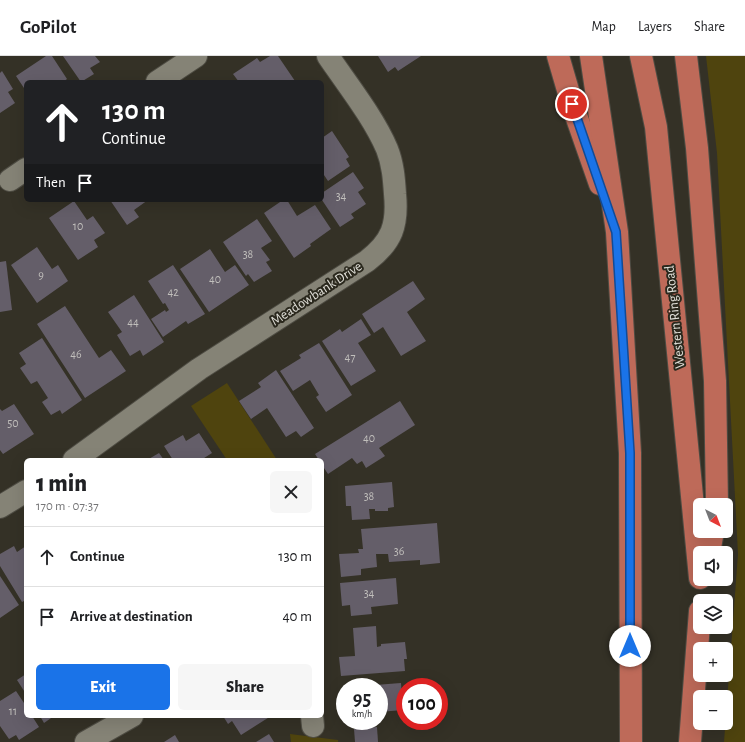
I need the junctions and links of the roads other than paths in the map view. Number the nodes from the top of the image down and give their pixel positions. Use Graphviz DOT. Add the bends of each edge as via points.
graph roads {
  1 [pos="196,56"];
  2 [pos="328,56"];
  3 [pos="558,56"];
  4 [pos="591,56"];
  5 [pos="641,56"];
  6 [pos="686,56"];
  7 [pos="160,80"];
  8 [pos="616,232"];
  9 [pos="77,458"];
  10 [pos="24,491"];
  11 [pos="718,498"];
  12 [pos="0,507"];
  13 [pos="701,590"];
  14 [pos="128,718"];
  15 [pos="86,742"];
  16 [pos="631,742"];
  17 [pos="690,742"];
  1 -- 7 [label="street"];
  2 -- 9 [label="street, Meadowbank Drive" via="377,130 387,150 394,173 397,208 395,224 389,238 380,251 367,261 199,369"];
  3 -- 8 [label="highway"];
  4 -- 8 [label="highway"];
  5 -- 13 [label="highway, Western Ring Road" via="656,127"];
  6 -- 11 [label="highway" via="697,148 715,381"];
  8 -- 16 [label="highway" via="630,453"];
  10 -- 12 [label="street"];
  13 -- 17 [label="highway, Western Ring Road"];
  14 -- 15 [label="street"];
}
